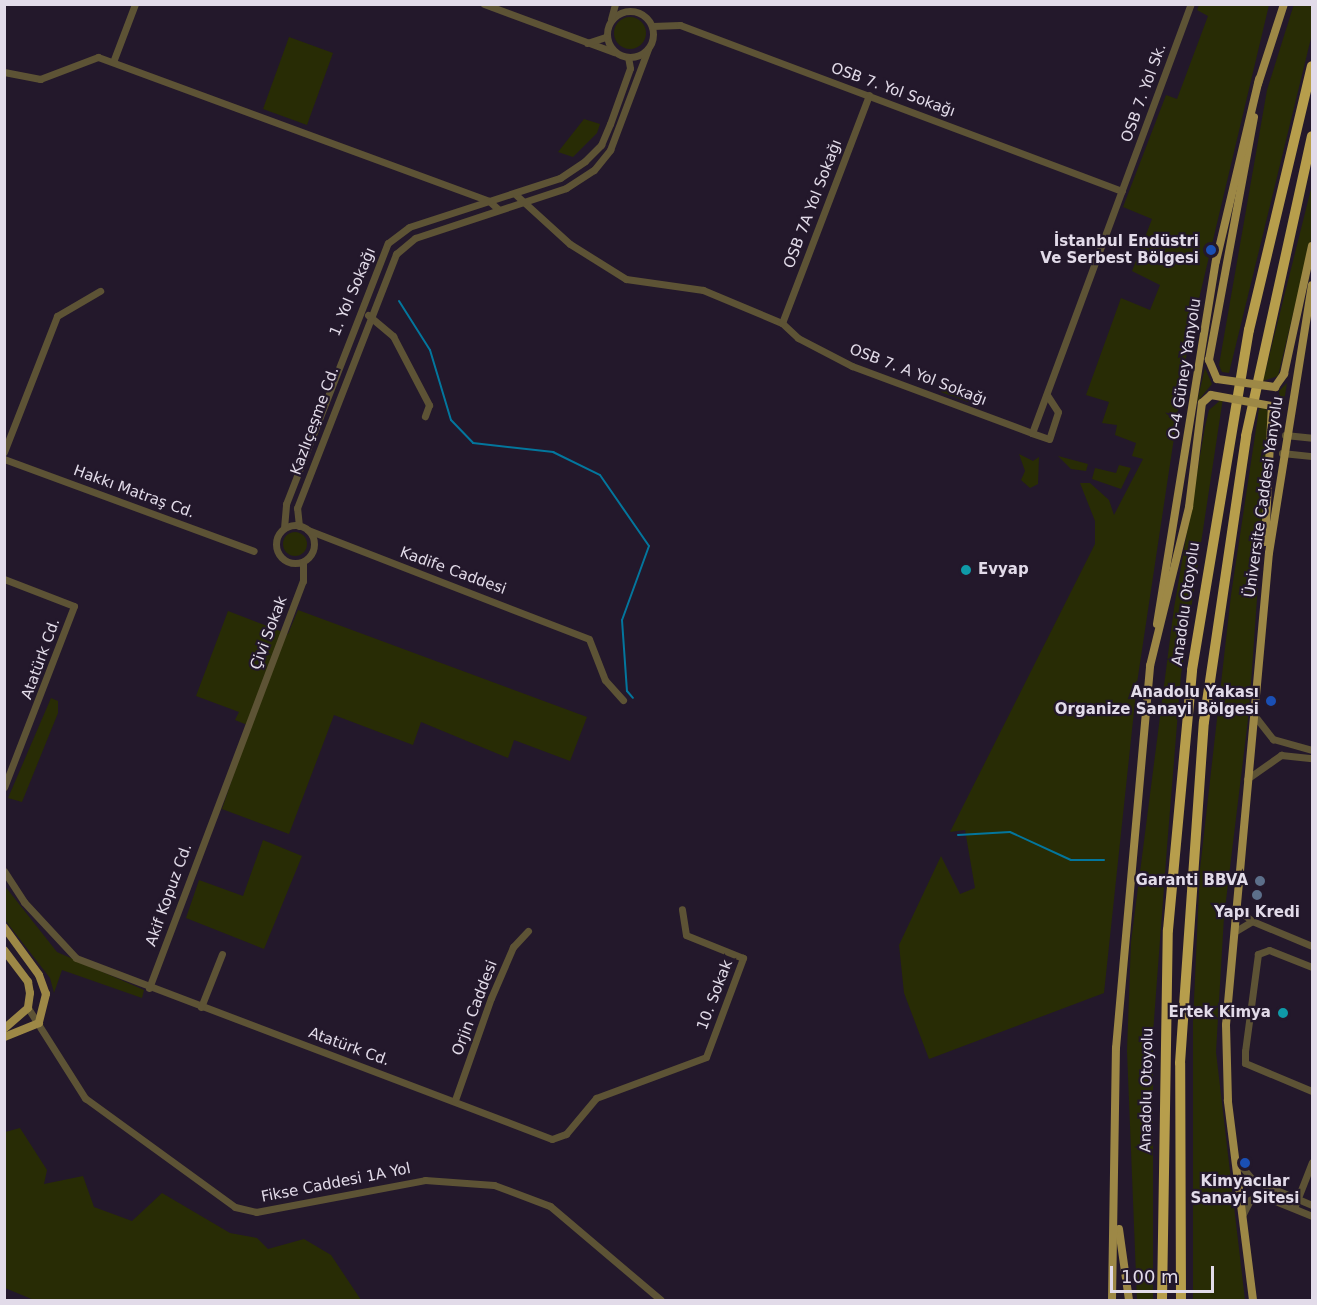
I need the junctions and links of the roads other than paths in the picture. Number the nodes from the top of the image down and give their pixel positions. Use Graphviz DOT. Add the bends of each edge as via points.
graph roads {
  1 [pos="135,4"];
  2 [pos="484,4"];
  3 [pos="615,4"];
  4 [pos="1191,4"];
  5 [pos="1284,4"];
  6 [pos="628,7"];
  7 [pos="610,20"];
  8 [pos="652,26"];
  9 [pos="606,38"];
  10 [pos="587,43"];
  11 [pos="648,49"];
  12 [pos="614,52"];
  13 [pos="628,57"];
  14 [pos="113,62"];
  15 [pos="1312,66"];
  16 [pos="4,72"];
  17 [pos="1259,79"];
  18 [pos="869,95"];
  19 [pos="1312,136"];
  20 [pos="1122,191"];
  21 [pos="515,194"];
  22 [pos="489,201"];
  23 [pos="523,202"];
  24 [pos="499,210"];
  25 [pos="1312,246"];
  26 [pos="1312,285"];
  27 [pos="99,291"];
  28 [pos="368,315"];
  29 [pos="782,323"];
  30 [pos="1047,394"];
  31 [pos="425,416"];
  32 [pos="1032,433"];
  33 [pos="1284,435"];
  34 [pos="1312,438"];
  35 [pos="4,452"];
  36 [pos="1282,453"];
  37 [pos="1312,456"];
  38 [pos="4,459"];
  39 [pos="299,526"];
  40 [pos="284,528"];
  41 [pos="308,530"];
  42 [pos="254,551"];
  43 [pos="303,562"];
  44 [pos="1266,578"];
  45 [pos="4,579"];
  46 [pos="1150,666"];
  47 [pos="622,700"];
  48 [pos="1254,715"];
  49 [pos="1312,750"];
  50 [pos="1312,758"];
  51 [pos="1247,779"];
  52 [pos="4,787"];
  53 [pos="214,812"];
  54 [pos="4,872"];
  55 [pos="1234,903"];
  56 [pos="682,909"];
  57 [pos="1252,921"];
  58 [pos="4,927"];
  59 [pos="528,931"];
  60 [pos="1232,940"];
  61 [pos="1312,946"];
  62 [pos="4,950"];
  63 [pos="222,954"];
  64 [pos="1312,967"];
  65 [pos="149,988"];
  66 [pos="201,1007"];
  67 [pos="28,1008"];
  68 [pos="39,1023"];
  69 [pos="4,1029"];
  70 [pos="4,1037"];
  71 [pos="706,1058"];
  72 [pos="1312,1091"];
  73 [pos="455,1100"];
  74 [pos="1234,1153"];
  75 [pos="1312,1162"];
  76 [pos="1298,1199"];
  77 [pos="1312,1205"];
  78 [pos="1294,1208"];
  79 [pos="1116,1214"];
  80 [pos="1312,1216"];
  81 [pos="1242,1217"];
  82 [pos="661,1300"];
  83 [pos="1112,1300"];
  84 [pos="1129,1300"];
  85 [pos="1162,1300"];
  86 [pos="1180,1300"];
  87 [pos="1253,1300"];
  1 -- 14 [label="street"];
  2 -- 10 [label="street"];
  3 -- 7 [label="street"];
  4 -- 20 [label="street, OSB 7. Yol Sk."];
  5 -- 17 [label="main road"];
  6 -- 7 [label="street"];
  6 -- 8 [label="street" via="643,14"];
  7 -- 9 [label="street"];
  8 -- 11 [label="street"];
  8 -- 18 [label="street, OSB 7. Yol Sokağı" via="680,24"];
  9 -- 10 [label="street"];
  9 -- 12 [label="street"];
  10 -- 12 [label="street"];
  11 -- 13 [label="street"];
  11 -- 23 [label="street, Kazlıçeşme Cd." via="610,150 566,188"];
  12 -- 13 [label="street"];
  13 -- 21 [label="street, 1. Yol Sokağı" via="624,87 601,145 560,178"];
  14 -- 16 [label="street" via="89,57 40,79"];
  14 -- 22 [label="street"];
  15 -- 85 [label="highway, Anadolu Otoyolu" via="1249,330 1192,670 1167,941"];
  17 -- 25 [label="main road, bridge" via="1209,360 1217,379 1275,387 1284,374"];
  17 -- 46 [label="main road, O-4 Güney Yanyolu" via="1216,261"];
  18 -- 20 [label="street, OSB 7. Yol Sokağı"];
  18 -- 29 [label="street, OSB 7A Yol Sokağı"];
  19 -- 86 [label="highway" via="1246,436 1204,722 1180,1052"];
  20 -- 30 [label="street"];
  21 -- 22 [label="street, 1. Yol Sokağı"];
  21 -- 23 [label="street, OSB 7. A Yol Sokağı"];
  22 -- 24 [label="street"];
  22 -- 40 [label="street, 1. Yol Sokağı" via="409,227 381,255 286,504"];
  23 -- 24 [label="street, Kazlıçeşme Cd."];
  23 -- 29 [label="street, OSB 7. A Yol Sokağı" via="570,244 626,279 703,290"];
  24 -- 28 [label="street, Kazlıçeşme Cd." via="415,238 388,267"];
  26 -- 33 [label="main road, Üniversite Caddesi Yanyolu"];
  27 -- 35 [label="street" via="57,316"];
  28 -- 31 [label="street" via="393,336 429,405"];
  28 -- 39 [label="street, Kazlıçeşme Cd." via="297,508 294,520"];
  29 -- 32 [label="street, OSB 7. A Yol Sokağı" via="798,338 852,366"];
  30 -- 32 [label="street"];
  30 -- 32 [label="street" via="1058,412 1049,439"];
  33 -- 34 [label="street"];
  33 -- 36 [label="main road, Üniversite Caddesi Yanyolu"];
  36 -- 37 [label="street"];
  36 -- 44 [label="main road, Üniversite Caddesi Yanyolu"];
  38 -- 42 [label="street, Hakkı Matraş Cd."];
  39 -- 40 [label="street"];
  39 -- 41 [label="street"];
  40 -- 43 [label="street" via="276,538 277,550 285,560"];
  41 -- 43 [label="street" via="314,547"];
  41 -- 47 [label="street, Kadife Caddesi" via="589,639 605,680"];
  43 -- 53 [label="street, Çivi Sokak" via="303,581"];
  44 -- 46 [label="main road, bridge" via="1272,406 1211,395 1202,403 1189,507"];
  44 -- 48 [label="main road, Üniversite Caddesi Yanyolu"];
  45 -- 52 [label="street, Atatürk Cd." via="74,606"];
  46 -- 79 [label="main road" via="1116,1048"];
  48 -- 49 [label="street" via="1273,739"];
  48 -- 51 [label="main road, Üniversite Caddesi Yanyolu"];
  50 -- 51 [label="street" via="1281,755"];
  51 -- 55 [label="main road, Üniversite Caddesi Yanyolu"];
  53 -- 65 [label="street, Akif Kopuz Cd."];
  54 -- 65 [label="street, Atatürk Cd." via="24,902 76,958"];
  55 -- 57 [label="street"];
  55 -- 60 [label="main road, Üniversite Caddesi Yanyolu"];
  56 -- 71 [label="street, 10. Sokak" via="686,935 743,958"];
  57 -- 60 [label="street" via="1237,927"];
  57 -- 61 [label="street"];
  58 -- 68 [label="main road" via="39,975 46,994"];
  59 -- 73 [label="street, Orjin Caddesi" via="513,947"];
  60 -- 74 [label="main road, Üniversite Caddesi Yanyolu" via="1226,1066"];
  62 -- 67 [label="main road" via="28,982"];
  63 -- 66 [label="street"];
  64 -- 72 [label="street" via="1269,950 1258,954 1245,1063"];
  65 -- 66 [label="street, Atatürk Cd."];
  66 -- 73 [label="street, Atatürk Cd."];
  67 -- 68 [label="street, Fikse Caddesi 1A Yol"];
  67 -- 69 [label="main road"];
  68 -- 70 [label="main road"];
  68 -- 82 [label="street, Fikse Caddesi 1A Yol" via="45,1041 85,1098 235,1207 256,1212 425,1180 494,1185 550,1206"];
  71 -- 73 [label="street, Atatürk Cd." via="596,1098 566,1134 552,1139"];
  74 -- 76 [label="street" via="1243,1173"];
  74 -- 81 [label="main road, Üniversite Caddesi Yanyolu"];
  75 -- 76 [label="street"];
  76 -- 77 [label="street"];
  76 -- 78 [label="street"];
  78 -- 80 [label="street"];
  78 -- 81 [label="street" via="1256,1197"];
  79 -- 83 [label="main road"];
  79 -- 84 [label="main road"];
  81 -- 87 [label="main road, Üniversite Caddesi Yanyolu"];
}
